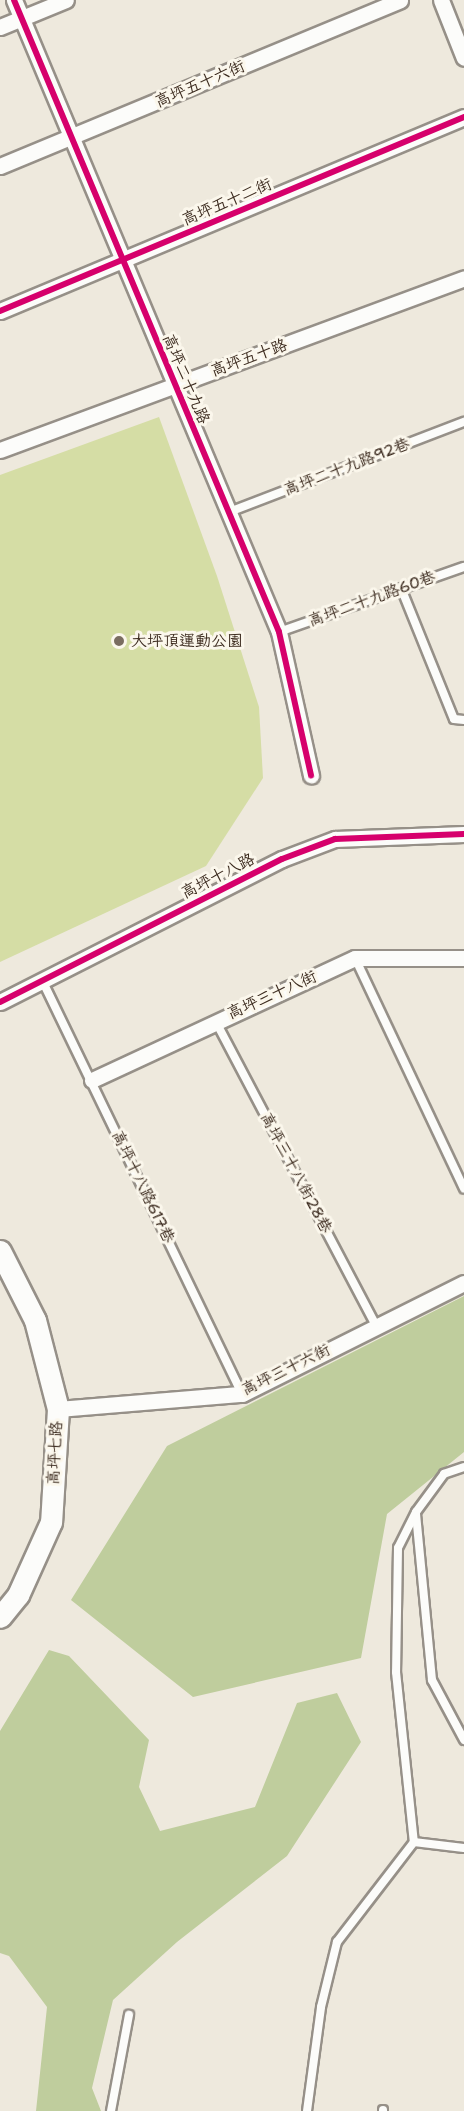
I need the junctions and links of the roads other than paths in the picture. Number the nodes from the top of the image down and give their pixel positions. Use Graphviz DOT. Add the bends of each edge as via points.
graph roads {
  1 [pos="14,0"];
  2 [pos="66,0"];
  3 [pos="400,0"];
  4 [pos="441,0"];
  5 [pos="21,19"];
  6 [pos="0,27"];
  7 [pos="464,58"];
  8 [pos="464,117"];
  9 [pos="69,139"];
  10 [pos="0,166"];
  11 [pos="121,262"];
  12 [pos="464,278"];
  13 [pos="0,310"];
  14 [pos="174,385"];
  15 [pos="464,422"];
  16 [pos="0,450"];
  17 [pos="230,512"];
  18 [pos="464,567"];
  19 [pos="400,588"];
  20 [pos="279,632"];
  21 [pos="464,720"];
  22 [pos="311,775"];
  23 [pos="464,834"];
  24 [pos="355,958"];
  25 [pos="464,958"];
  26 [pos="42,980"];
  27 [pos="0,1002"];
  28 [pos="215,1021"];
  29 [pos="92,1080"];
  30 [pos="464,1189"];
  31 [pos="0,1251"];
  32 [pos="464,1283"];
  33 [pos="376,1326"];
  34 [pos="242,1394"];
  35 [pos="58,1409"];
  36 [pos="464,1467"];
  37 [pos="416,1512"];
  38 [pos="0,1617"];
  39 [pos="464,1740"];
  40 [pos="414,1842"];
  41 [pos="464,1848"];
  42 [pos="129,2015"];
  43 [pos="111,2111"];
  44 [pos="307,2111"];
  1 -- 5 [label="street, 高坪二十九路"];
  2 -- 5 [label="street"];
  3 -- 9 [label="street, 高坪五十六街"];
  4 -- 7 [label="street"];
  5 -- 6 [label="street"];
  5 -- 9 [label="street, 高坪二十九路"];
  8 -- 11 [label="street, 高坪五十二街"];
  9 -- 10 [label="street, 高坪五十六街"];
  9 -- 11 [label="street, 高坪二十九路"];
  11 -- 13 [label="street, 高坪五十二街"];
  11 -- 14 [label="street, 高坪二十九路"];
  12 -- 14 [label="street, 高坪五十路"];
  14 -- 16 [label="street, 高坪五十路"];
  14 -- 17 [label="street, 高坪二十九路"];
  15 -- 17 [label="lane, 高坪二十九路92巷"];
  17 -- 20 [label="street, 高坪二十九路"];
  18 -- 19 [label="lane, 高坪二十九路60巷"];
  19 -- 20 [label="lane, 高坪二十九路60巷"];
  19 -- 21 [label="lane" via="454,719"];
  20 -- 22 [label="street, 高坪二十九路"];
  23 -- 26 [label="street, 高坪十八路" via="335,839 282,859"];
  24 -- 25 [label="street, 高坪三十八街"];
  24 -- 28 [label="street, 高坪三十八街"];
  24 -- 30 [label="lane"];
  26 -- 27 [label="street, 高坪十八路"];
  26 -- 29 [label="lane, 高坪十八路617巷"];
  28 -- 29 [label="street, 高坪三十八街"];
  28 -- 33 [label="lane, 高坪三十八街28巷"];
  29 -- 34 [label="lane, 高坪十八路617巷"];
  31 -- 35 [label="street, 高坪七路" via="35,1320"];
  32 -- 33 [label="street, 高坪三十六街"];
  33 -- 34 [label="street, 高坪三十六街"];
  34 -- 35 [label="street, 高坪三十六街"];
  35 -- 38 [label="street, 高坪七路" via="51,1522 18,1595"];
  36 -- 37 [label="lane" via="444,1474"];
  37 -- 39 [label="lane" via="432,1680"];
  37 -- 40 [label="lane" via="398,1548 396,1672"];
  40 -- 41 [label="lane"];
  40 -- 44 [label="lane" via="337,1942 321,2007"];
  42 -- 43 [label="lane"];
}
